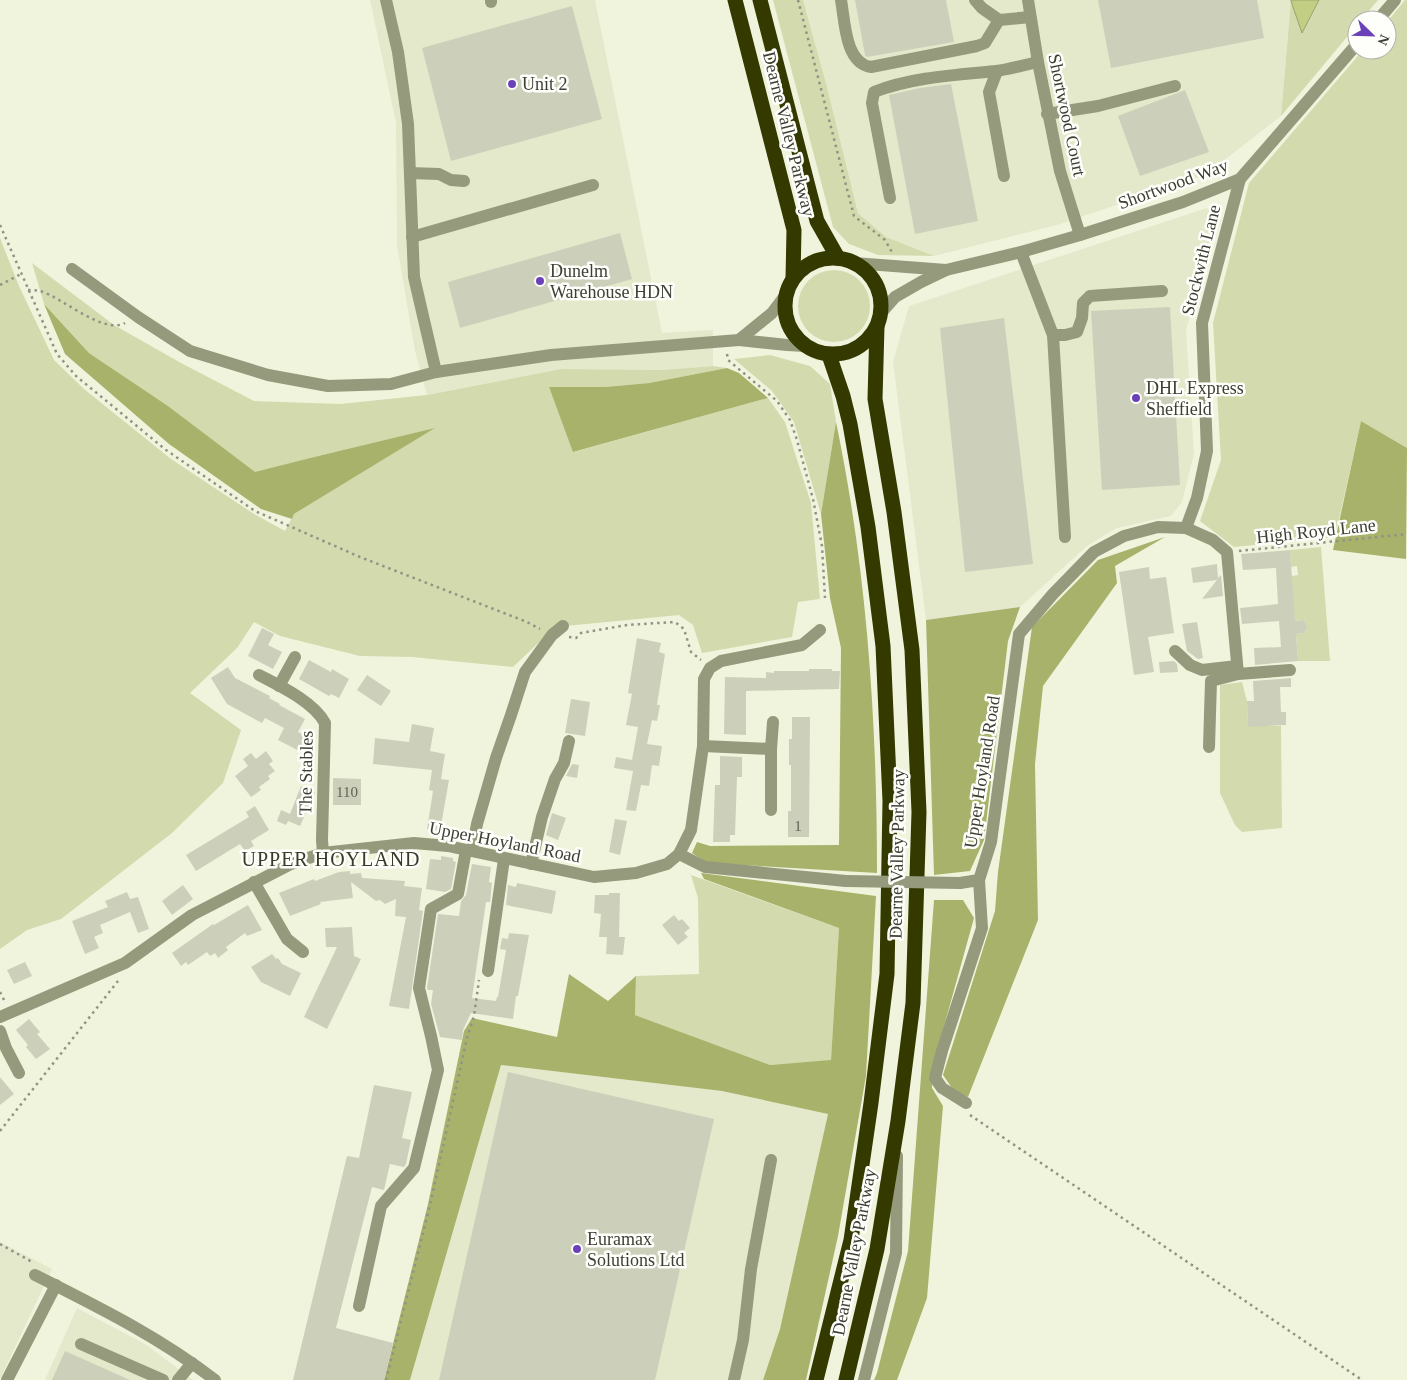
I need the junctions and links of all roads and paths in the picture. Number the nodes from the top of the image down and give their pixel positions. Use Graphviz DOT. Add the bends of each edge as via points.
graph roads {
  1 [pos="735,0"];
  2 [pos="760,0"];
  3 [pos="798,0"];
  4 [pos="841,0"];
  5 [pos="975,0"];
  6 [pos="1028,0"];
  7 [pos="1395,0"];
  8 [pos="390,1"];
  9 [pos="1386,10"];
  10 [pos="1030,17"];
  11 [pos="999,20"];
  12 [pos="1347,56"];
  13 [pos="1038,62"];
  14 [pos="997,71"];
  15 [pos="1175,86"];
  16 [pos="1047,114"];
  17 [pos="410,173"];
  18 [pos="1004,176"];
  19 [pos="1240,179"];
  20 [pos="464,181"];
  21 [pos="593,186"];
  22 [pos="890,198"];
  23 [pos="0,225"];
  24 [pos="1080,234"];
  25 [pos="412,237"];
  26 [pos="1021,252"];
  27 [pos="838,258"];
  28 [pos="854,263"];
  29 [pos="899,265"];
  30 [pos="72,269"];
  31 [pos="946,270"];
  32 [pos="21,274"];
  33 [pos="0,285"];
  34 [pos="790,286"];
  35 [pos="28,290"];
  36 [pos="1162,291"];
  37 [pos="138,317"];
  38 [pos="879,320"];
  39 [pos="1053,335"];
  40 [pos="739,340"];
  41 [pos="726,341"];
  42 [pos="805,346"];
  43 [pos="829,355"];
  44 [pos="436,372"];
  45 [pos="1186,528"];
  46 [pos="1407,534"];
  47 [pos="1065,537"];
  48 [pos="1227,552"];
  49 [pos="825,598"];
  50 [pos="563,626"];
  51 [pos="820,630"];
  52 [pos="552,635"];
  53 [pos="1175,651"];
  54 [pos="295,657"];
  55 [pos="710,668"];
  56 [pos="1238,670"];
  57 [pos="1290,670"];
  58 [pos="259,676"];
  59 [pos="279,686"];
  60 [pos="773,722"];
  61 [pos="569,740"];
  62 [pos="703,746"];
  63 [pos="1209,747"];
  64 [pos="771,749"];
  65 [pos="771,810"];
  66 [pos="469,850"];
  67 [pos="323,853"];
  68 [pos="679,854"];
  69 [pos="504,858"];
  70 [pos="531,864"];
  71 [pos="979,880"];
  72 [pos="254,882"];
  73 [pos="303,952"];
  74 [pos="125,963"];
  75 [pos="484,974"];
  76 [pos="0,1017"];
  77 [pos="0,1031"];
  78 [pos="19,1073"];
  79 [pos="962,1100"];
  80 [pos="898,1121"];
  81 [pos="0,1131"];
  82 [pos="771,1160"];
  83 [pos="0,1244"];
  84 [pos="35,1275"];
  85 [pos="56,1286"];
  86 [pos="360,1306"];
  87 [pos="81,1344"];
  88 [pos="192,1363"];
  89 [pos="7,1380"];
  90 [pos="163,1380"];
  91 [pos="178,1380"];
  92 [pos="215,1380"];
  93 [pos="386,1380"];
  94 [pos="734,1380"];
  95 [pos="816,1380"];
  96 [pos="846,1380"];
  97 [pos="864,1380"];
  98 [pos="1362,1380"];
  1 -- 34 [label="highway, Dearne Valley Parkway" via="794,230"];
  2 -- 27 [label="highway, Dearne Valley Parkway" via="818,221"];
  3 -- 29 [label="path" via="854,216 885,240"];
  4 -- 11 [label="street" via="850,48 858,62 871,67 985,43"];
  5 -- 11 [label="street"];
  6 -- 10 [label="street, Shortwood Court"];
  7 -- 9 [label="street"];
  8 -- 17 [label="street" via="408,124"];
  10 -- 11 [label="street"];
  10 -- 13 [label="street, Shortwood Court"];
  12 -- 19 [label="street, Shortwood Way"];
  13 -- 14 [label="street"];
  13 -- 16 [label="street, Shortwood Court"];
  14 -- 18 [label="street" via="989,92"];
  14 -- 22 [label="street" via="893,85 874,92 872,103"];
  15 -- 16 [label="street" via="1098,106"];
  16 -- 24 [label="street, Shortwood Court" via="1060,171"];
  17 -- 20 [label="street" via="438,174 450,180"];
  17 -- 25 [label="street"];
  19 -- 24 [label="street, Shortwood Way" via="1183,202"];
  19 -- 45 [label="street, Stockwith Lane" via="1202,323 1207,450 1197,498"];
  21 -- 25 [label="street"];
  23 -- 32 [label="path"];
  24 -- 26 [label="street, Shortwood Way"];
  25 -- 44 [label="street" via="414,277"];
  26 -- 31 [label="street, Shortwood Way"];
  26 -- 39 [label="street"];
  27 -- 28 [label="highway"];
  27 -- 34 [label="highway" via="813,263 802,270"];
  28 -- 29 [label="street, Shortwood Way"];
  28 -- 38 [label="highway" via="876,284 881,298"];
  29 -- 31 [label="street, Shortwood Way"];
  30 -- 37 [label="street"];
  31 -- 38 [label="street, Shortwood Way" via="895,297"];
  32 -- 33 [label="path"];
  32 -- 35 [label="path"];
  34 -- 40 [label="street" via="772,313"];
  34 -- 42 [label="highway" via="785,308 788,322"];
  35 -- 37 [label="path" via="40,291 108,324 120,326"];
  35 -- 52 [label="path" via="56,354 76,376 166,450 255,511"];
  36 -- 39 [label="street" via="1090,296 1083,303 1077,332"];
  37 -- 44 [label="street" via="190,351 276,377 337,386 391,384"];
  38 -- 43 [label="highway" via="860,347"];
  38 -- 80 [label="highway, Dearne Valley Parkway" via="875,399 912,650 919,812 913,1003"];
  39 -- 47 [label="street"];
  40 -- 41 [label="street"];
  40 -- 42 [label="street"];
  41 -- 44 [label="street" via="551,355"];
  41 -- 49 [label="path" via="728,360 778,401 790,420 813,500 822,546"];
  42 -- 43 [label="highway"];
  43 -- 95 [label="highway, Dearne Valley Parkway" via="850,424 868,527 883,646 890,801 887,974 871,1103 851,1240"];
  45 -- 48 [label="street" via="1213,540"];
  45 -- 71 [label="street, Upper Hoyland Road" via="1158,527 1124,536 1094,552 1019,634 991,842"];
  46 -- 48 [label="path, High Royd Lane"];
  48 -- 56 [label="street"];
  50 -- 52 [label="street"];
  51 -- 55 [label="street" via="802,646 720,661"];
  52 -- 55 [label="path" via="576,638 582,633 627,625 675,622 684,629 691,652"];
  52 -- 66 [label="street" via="525,672"];
  53 -- 56 [label="street" via="1190,665 1202,670"];
  54 -- 59 [label="street"];
  55 -- 62 [label="street" via="704,679"];
  56 -- 57 [label="street"];
  56 -- 63 [label="street" via="1211,681"];
  58 -- 59 [label="street, The Stables"];
  59 -- 67 [label="street, The Stables" via="320,714 325,723"];
  60 -- 64 [label="street"];
  61 -- 70 [label="street" via="564,763 542,817"];
  62 -- 64 [label="street"];
  62 -- 68 [label="street" via="690,830"];
  64 -- 65 [label="street"];
  66 -- 67 [label="street, Upper Hoyland Road" via="414,843"];
  66 -- 69 [label="street, Upper Hoyland Road"];
  66 -- 86 [label="street" via="458,894 431,909 419,988 438,1070 414,1168 381,1206"];
  67 -- 72 [label="street, Upper Hoyland Road"];
  68 -- 70 [label="street, Upper Hoyland Road" via="667,864 636,873 594,877"];
  68 -- 71 [label="street, bridge" via="705,867 846,881 960,883"];
  69 -- 70 [label="street, Upper Hoyland Road"];
  69 -- 75 [label="street"];
  71 -- 79 [label="street" via="982,928 935,1078 942,1088"];
  72 -- 73 [label="street" via="287,939"];
  72 -- 74 [label="street, Upper Hoyland Road" via="192,915"];
  74 -- 76 [label="street, Upper Hoyland Road"];
  74 -- 81 [label="path" via="120,979"];
  75 -- 93 [label="path"];
  77 -- 78 [label="street"];
  79 -- 98 [label="path" via="963,1111"];
  80 -- 96 [label="highway, Dearne Valley Parkway" via="877,1249"];
  80 -- 97 [label="street" via="896,1254"];
  82 -- 94 [label="street"];
  83 -- 84 [label="path" via="34,1262"];
  84 -- 85 [label="street"];
  85 -- 88 [label="street" via="139,1328"];
  85 -- 89 [label="street"];
  87 -- 90 [label="street"];
  88 -- 91 [label="street"];
  88 -- 92 [label="street"];
}
